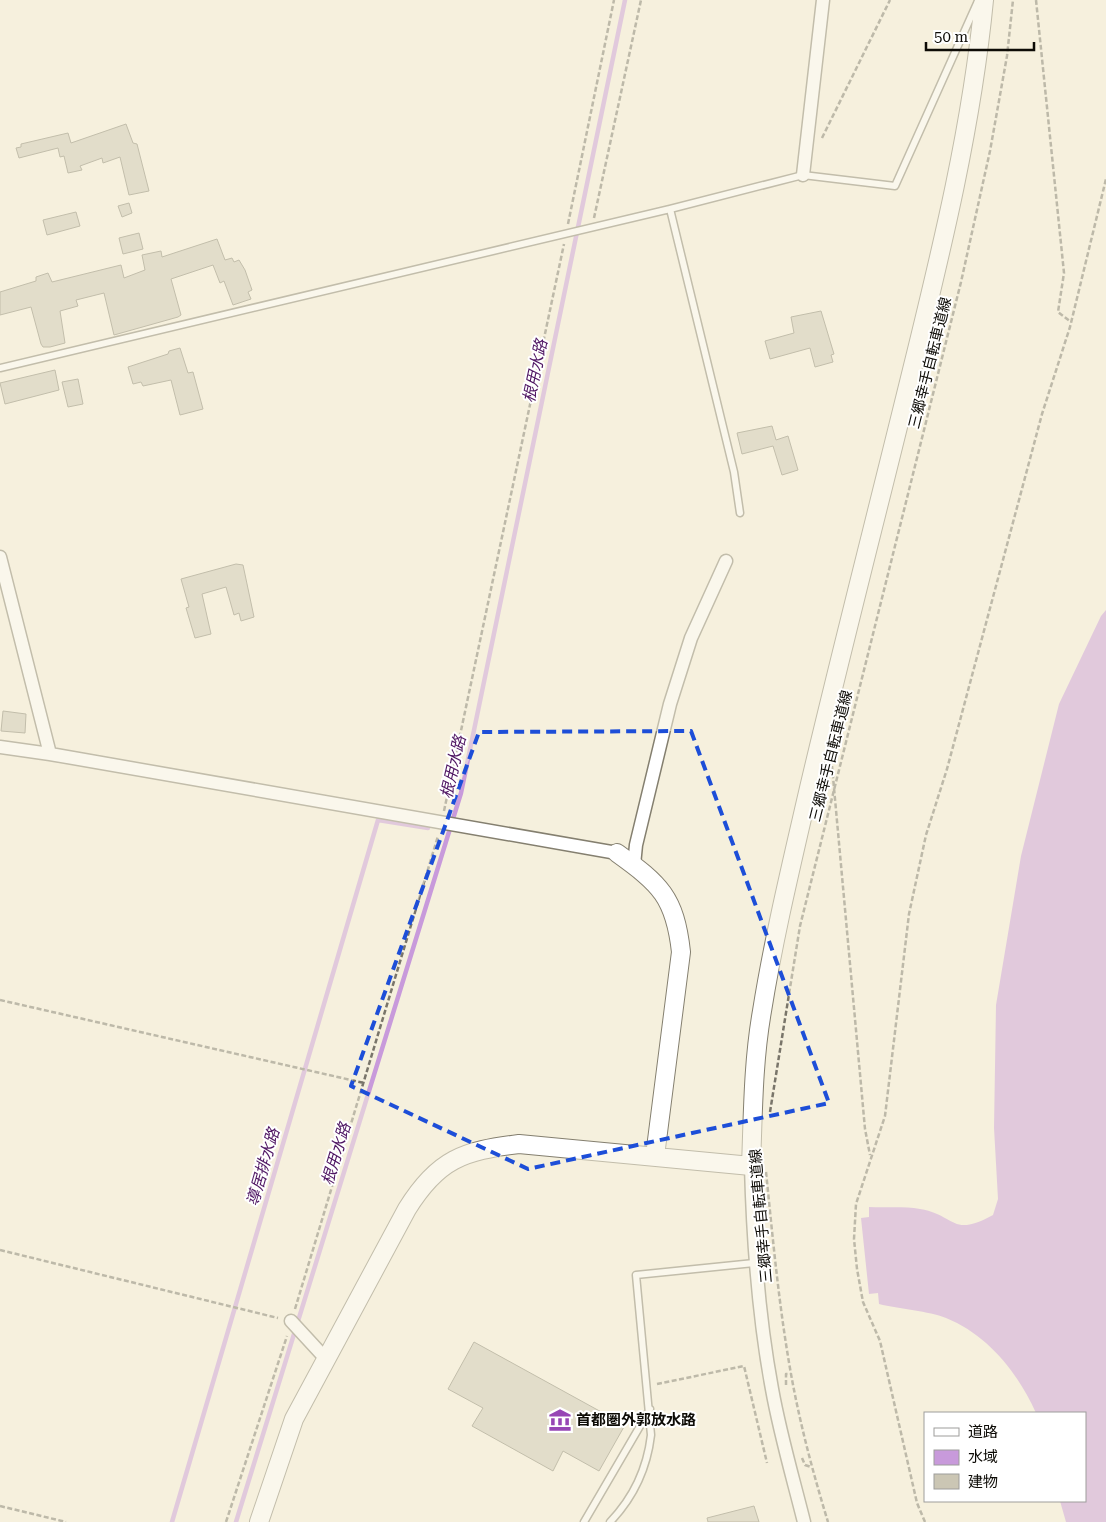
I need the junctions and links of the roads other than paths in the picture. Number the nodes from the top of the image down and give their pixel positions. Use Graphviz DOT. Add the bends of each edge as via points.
graph roads {
  1 [pos="823,0"];
  2 [pos="978,0"];
  3 [pos="984,0"];
  4 [pos="803,175"];
  5 [pos="670,209"];
  6 [pos="0,368"];
  7 [pos="740,513"];
  8 [pos="0,557"];
  9 [pos="726,561"];
  10 [pos="0,747"];
  11 [pos="50,754"];
  12 [pos="617,853"];
  13 [pos="634,866"];
  14 [pos="655,1156"];
  15 [pos="758,1168"];
  16 [pos="754,1263"];
  17 [pos="291,1321"];
  18 [pos="326,1359"];
  19 [pos="650,1409"];
  20 [pos="259,1522"];
  21 [pos="584,1522"];
  22 [pos="610,1522"];
  23 [pos="804,1522"];
  1 -- 4 [label="street"];
  2 -- 4 [label="lane" via="894,186"];
  3 -- 15 [label="street" via="958,172 829,702 761,1012 753,1088"];
  4 -- 5 [label="lane"];
  5 -- 6 [label="lane"];
  5 -- 7 [label="lane" via="734,472"];
  8 -- 11 [label="street"];
  9 -- 13 [label="street" via="691,638 670,704 636,845"];
  10 -- 11 [label="street"];
  11 -- 12 [label="street"];
  12 -- 13 [label="street"];
  13 -- 14 [label="street" via="647,874 665,896 678,922 681,952"];
  14 -- 15 [label="street"];
  14 -- 18 [label="street" via="519,1144 490,1147 462,1156 438,1170 422,1185 407,1209"];
  15 -- 16 [label="street"];
  16 -- 19 [label="lane" via="636,1275"];
  16 -- 23 [label="street" via="775,1405"];
  17 -- 18 [label="street"];
  18 -- 20 [label="street" via="294,1419"];
  19 -- 21 [label="lane"];
  19 -- 22 [label="lane" via="649,1454 636,1489"];
}
